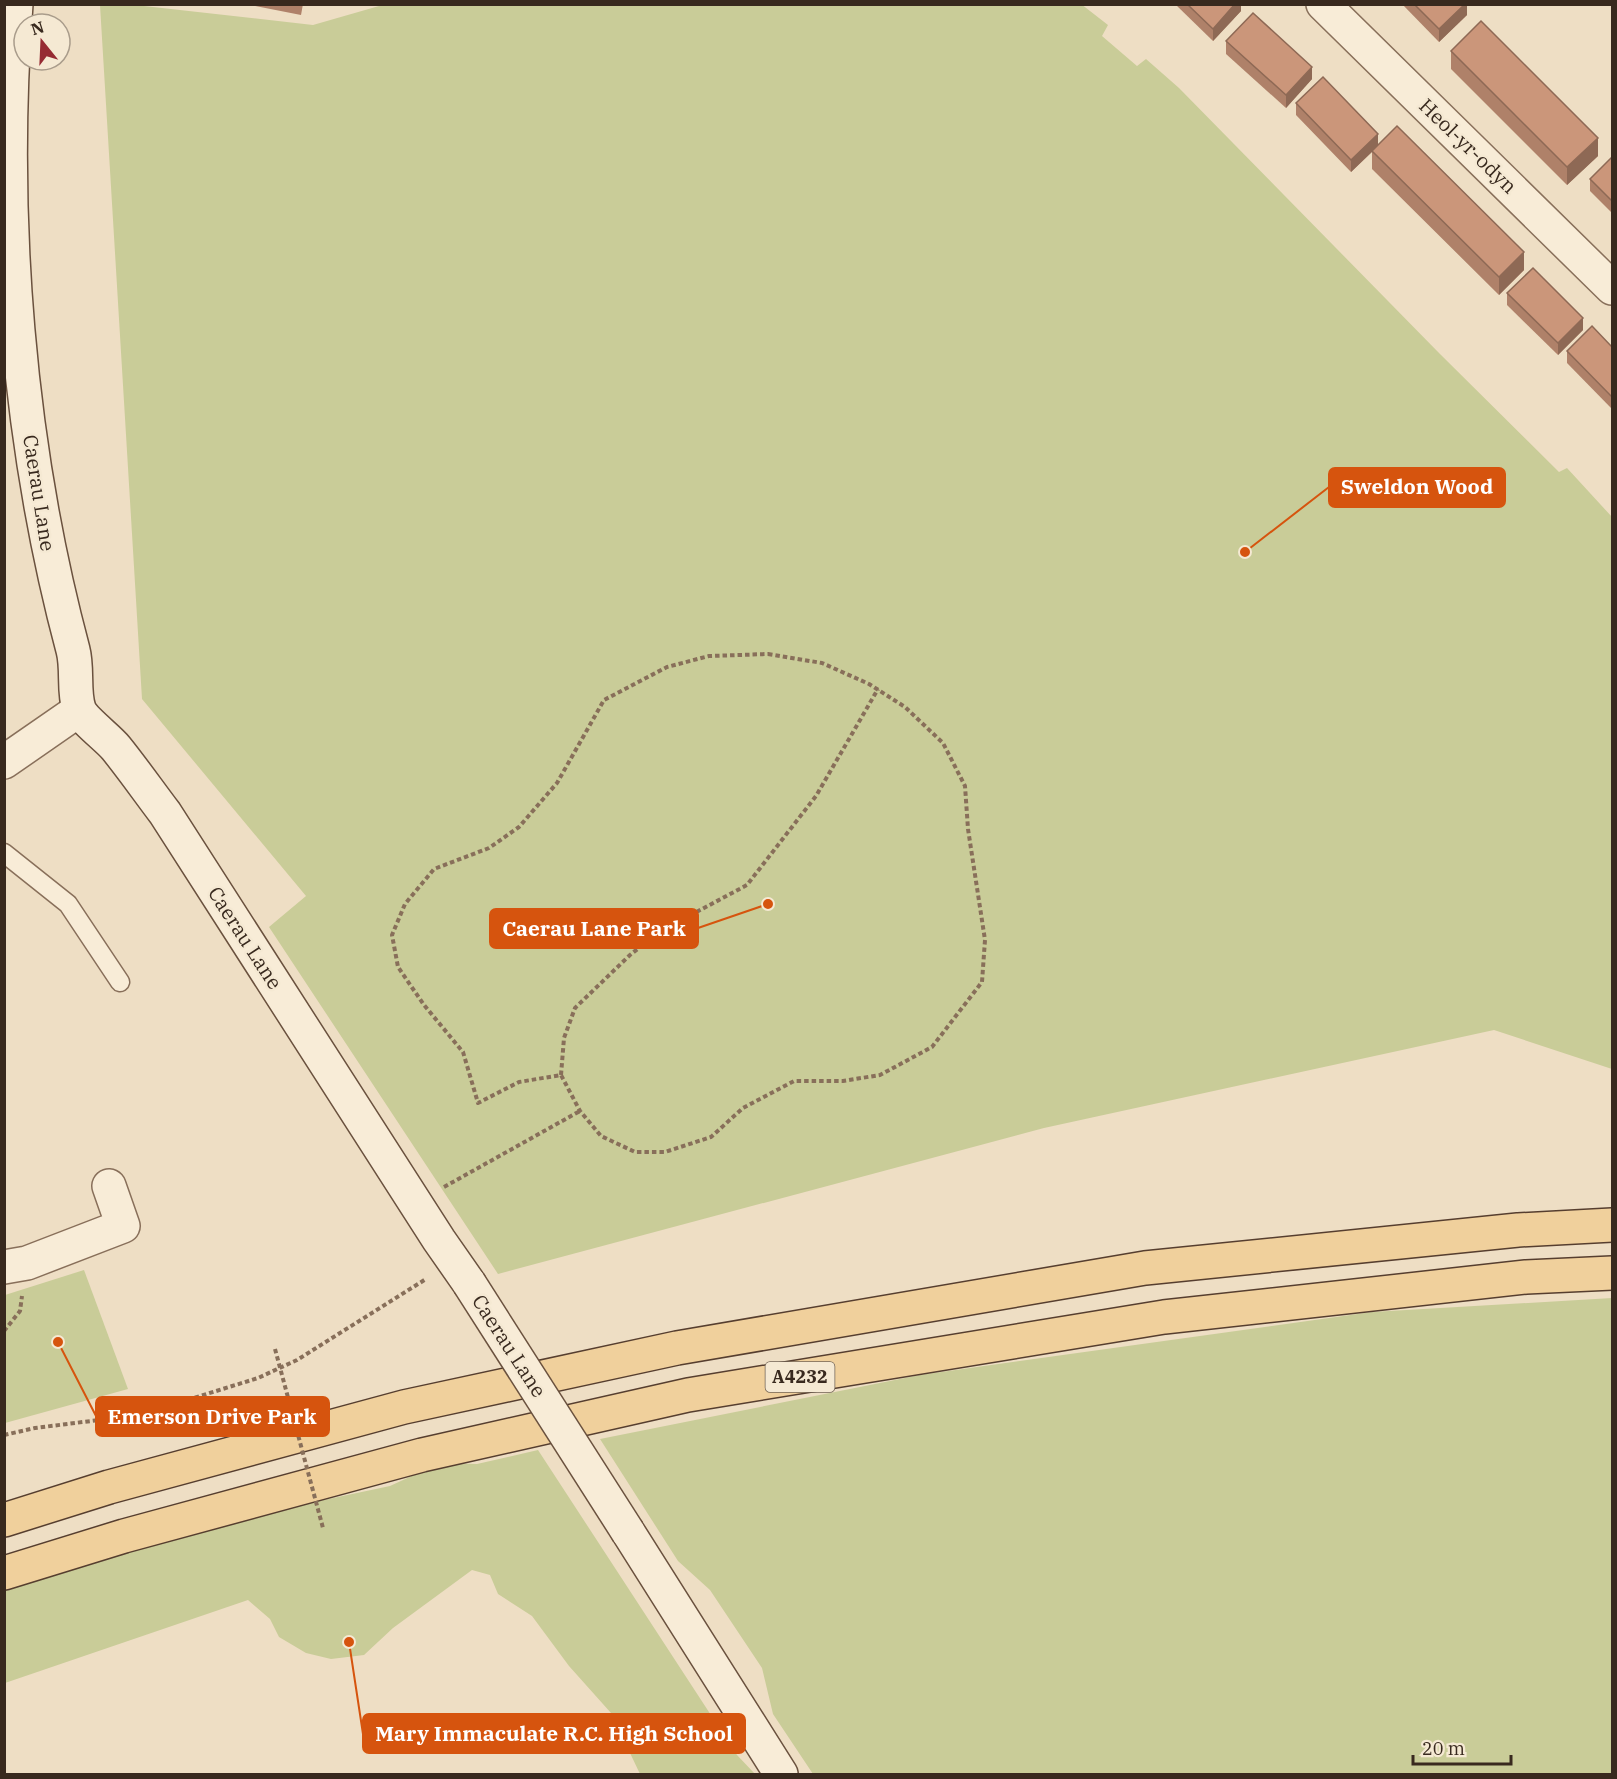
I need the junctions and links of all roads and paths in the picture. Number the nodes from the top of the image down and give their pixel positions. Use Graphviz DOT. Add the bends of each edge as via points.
graph roads {
  1 [pos="16,4"];
  2 [pos="1323,4"];
  3 [pos="7,206"];
  4 [pos="1612,288"];
  5 [pos="878,689"];
  6 [pos="79,710"];
  7 [pos="4,762"];
  8 [pos="4,853"];
  9 [pos="120,982"];
  10 [pos="561,1075"];
  11 [pos="580,1111"];
  12 [pos="110,1186"];
  13 [pos="415,1203"];
  14 [pos="1612,1225"];
  15 [pos="439,1240"];
  16 [pos="4,1267"];
  17 [pos="1612,1274"];
  18 [pos="275,1349"];
  19 [pos="4,1435"];
  20 [pos="4,1520"];
  21 [pos="323,1528"];
  22 [pos="4,1574"];
  23 [pos="781,1774"];
  1 -- 3 [label="street, Caerau Lane"];
  2 -- 4 [label="street, Heol-yr-odyn"];
  3 -- 6 [label="street, Caerau Lane" via="32,457 51,568 75,658"];
  5 -- 10 [label="path" via="816,796 747,885 659,932 575,1008 564,1038"];
  5 -- 10 [label="path" via="822,663 768,654 709,656 667,667 604,700 557,783 519,827 489,848 434,869 405,904 392,935 398,967 464,1052 478,1103 519,1082"];
  5 -- 11 [label="path" via="905,707 943,743 964,786 985,940 982,982 932,1047 879,1075 843,1081 794,1081 743,1108 711,1137 665,1152 635,1152 601,1136"];
  6 -- 7 [label="street"];
  6 -- 13 [label="street, Caerau Lane" via="115,747 165,813"];
  8 -- 9 [label="lane" via="68,904"];
  10 -- 11 [label="path"];
  11 -- 13 [label="path"];
  12 -- 16 [label="street" via="123,1226 27,1263"];
  13 -- 15 [label="street, Caerau Lane"];
  14 -- 20 [label="main road, A4232" via="1518,1230 1145,1268 677,1348 404,1407 109,1487"];
  15 -- 19 [label="path" via="432,1276 326,1343 258,1378 139,1415"];
  15 -- 23 [label="street, Caerau Lane, bridge"];
  17 -- 22 [label="main road, A4232" via="1526,1277 1164,1317 688,1395 422,1455 124,1536"];
  18 -- 21 [label="path, bridge"];
}
